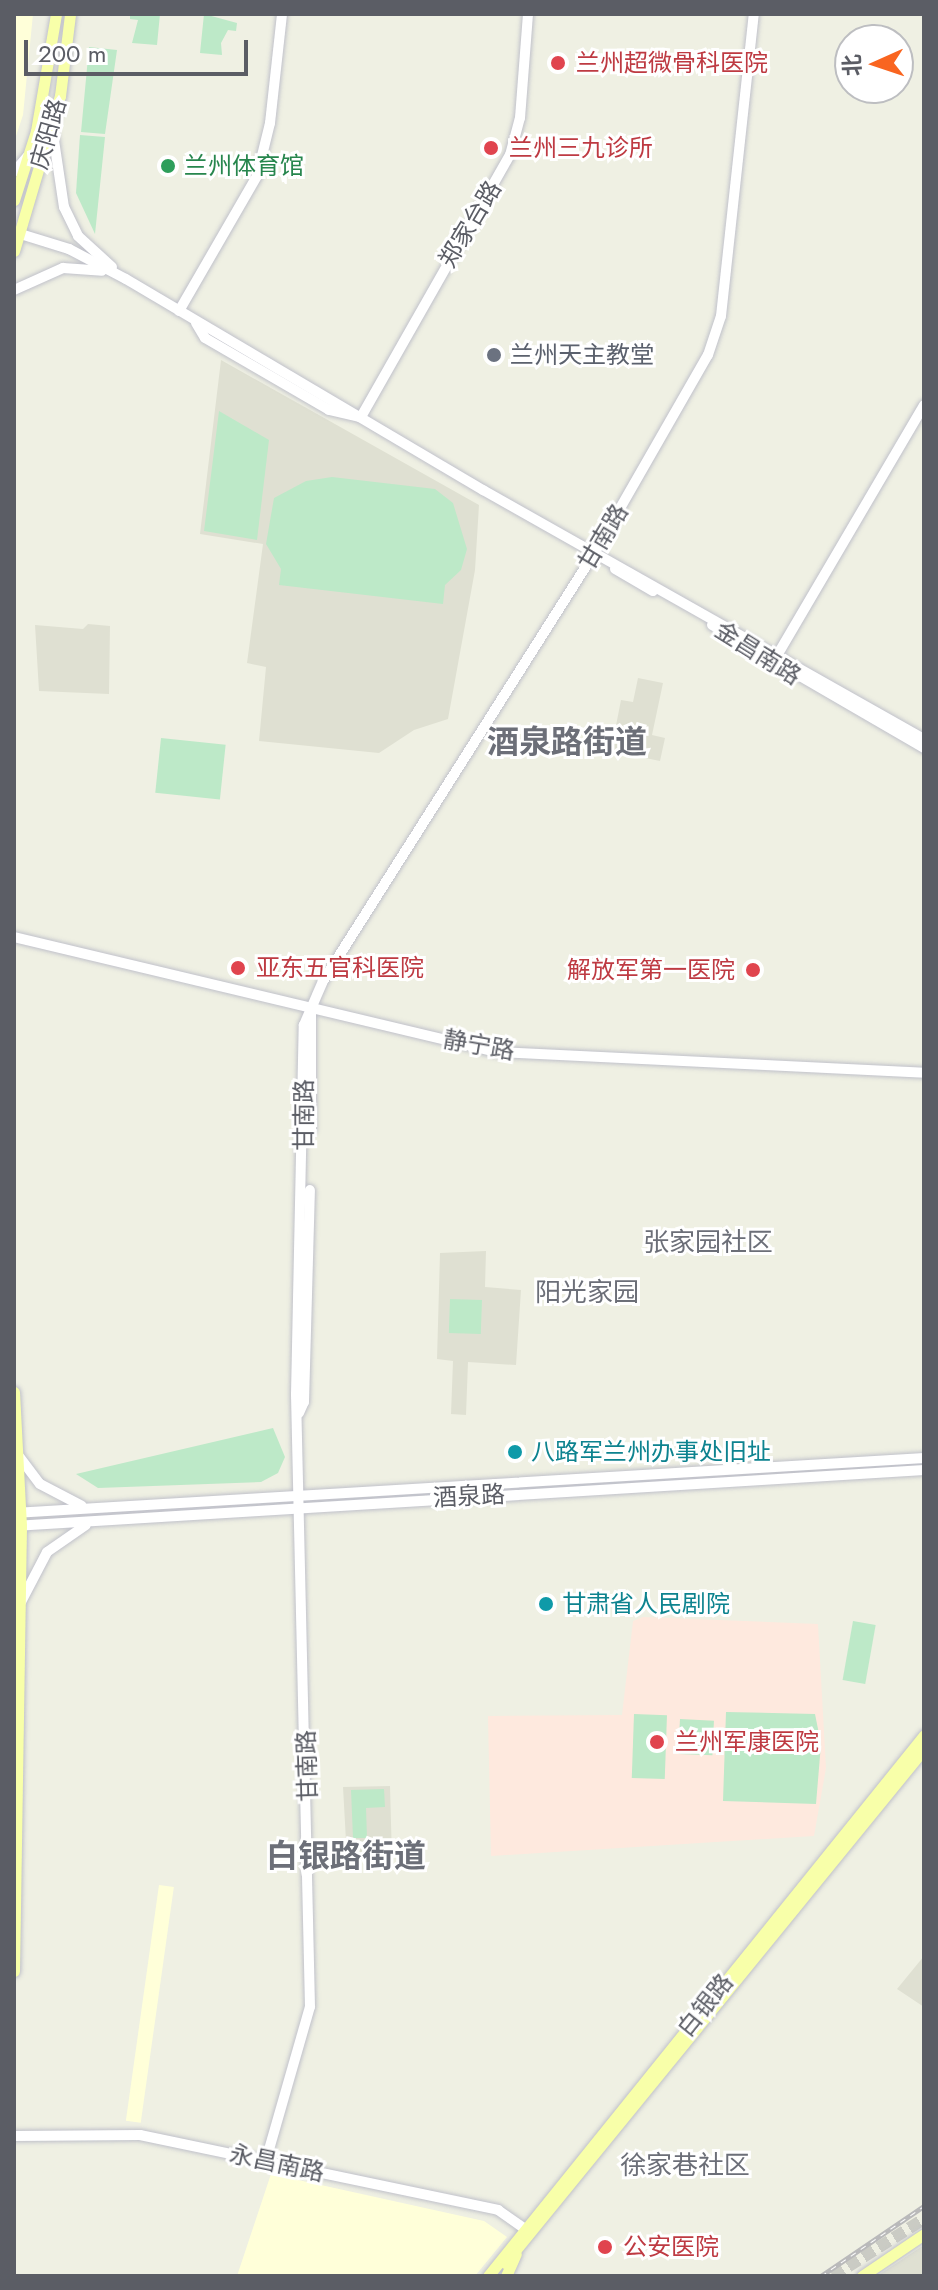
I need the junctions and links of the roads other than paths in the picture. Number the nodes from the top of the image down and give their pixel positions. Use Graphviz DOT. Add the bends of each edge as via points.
graph roads {
  1 [pos="56,14"];
  2 [pos="70,14"];
  3 [pos="282,14"];
  4 [pos="528,14"];
  5 [pos="754,14"];
  6 [pos="52,123"];
  7 [pos="29,154"];
  8 [pos="14,172"];
  9 [pos="14,200"];
  10 [pos="17,232"];
  11 [pos="14,251"];
  12 [pos="126,279"];
  13 [pos="14,290"];
  14 [pos="179,311"];
  15 [pos="924,405"];
  16 [pos="361,417"];
  17 [pos="595,552"];
  18 [pos="776,657"];
  19 [pos="924,739"];
  20 [pos="924,748"];
  21 [pos="14,929"];
  22 [pos="14,937"];
  23 [pos="45,941"];
  24 [pos="311,1008"];
  25 [pos="924,1073"];
  26 [pos="14,1392"];
  27 [pos="16,1452"];
  28 [pos="924,1458"];
  29 [pos="924,1470"];
  30 [pos="300,1502"];
  31 [pos="91,1509"];
  32 [pos="17,1513"];
  33 [pos="91,1522"];
  34 [pos="18,1526"];
  35 [pos="20,1604"];
  36 [pos="924,1735"];
  37 [pos="924,1749"];
  38 [pos="14,1971"];
  39 [pos="14,2136"];
  40 [pos="266,2160"];
  41 [pos="527,2230"];
  42 [pos="924,2234"];
  43 [pos="494,2274"];
  44 [pos="862,2276"];
  1 -- 7 [label="main road, 庆阳路"];
  2 -- 6 [label="main road, 庆阳路"];
  3 -- 14 [label="street" via="270,123 257,176"];
  4 -- 16 [label="street, 郑家台路" via="520,118 510,155"];
  5 -- 17 [label="street, 甘南路" via="721,316 684,400"];
  6 -- 10 [label="main road, 庆阳路"];
  6 -- 12 [label="street" via="64,207 78,236"];
  7 -- 8 [label="street"];
  7 -- 9 [label="main road, 庆阳路"];
  10 -- 11 [label="main road, 庆阳路"];
  10 -- 12 [label="street, 金昌南路" via="69,249"];
  12 -- 13 [label="street" via="75,266"];
  12 -- 14 [label="street, 金昌南路"];
  14 -- 16 [label="street, 金昌南路"];
  15 -- 18 [label="street"];
  16 -- 17 [label="street, 金昌南路"];
  17 -- 18 [label="street, 金昌南路"];
  17 -- 24 [label="street, 甘南路" via="323,981"];
  18 -- 19 [label="street, 金昌南路"];
  18 -- 20 [label="street, 金昌南路"];
  21 -- 23 [label="street, 静宁路"];
  22 -- 23 [label="street, 静宁路"];
  23 -- 24 [label="street, 静宁路"];
  24 -- 25 [label="street, 静宁路" via="498,1052"];
  24 -- 30 [label="street, 甘南路"];
  26 -- 27 [label="main road"];
  27 -- 31 [label="street" via="40,1484"];
  27 -- 32 [label="main road"];
  28 -- 30 [label="street, 酒泉路"];
  29 -- 30 [label="street, 酒泉路"];
  30 -- 31 [label="street, 酒泉路"];
  30 -- 33 [label="street, 酒泉路"];
  30 -- 40 [label="street, 甘南路" via="310,2007"];
  31 -- 32 [label="street, 酒泉路"];
  32 -- 34 [label="main road"];
  33 -- 34 [label="street, 酒泉路"];
  33 -- 35 [label="street" via="47,1552"];
  34 -- 35 [label="main road"];
  35 -- 38 [label="main road"];
  36 -- 41 [label="main road, 白银路"];
  37 -- 41 [label="main road, 白银路"];
  39 -- 40 [label="street, 永昌南路" via="140,2135"];
  40 -- 41 [label="street, 永昌南路" via="498,2210"];
  41 -- 43 [label="main road, 白银路"];
  42 -- 44 [label="main road"];
}
